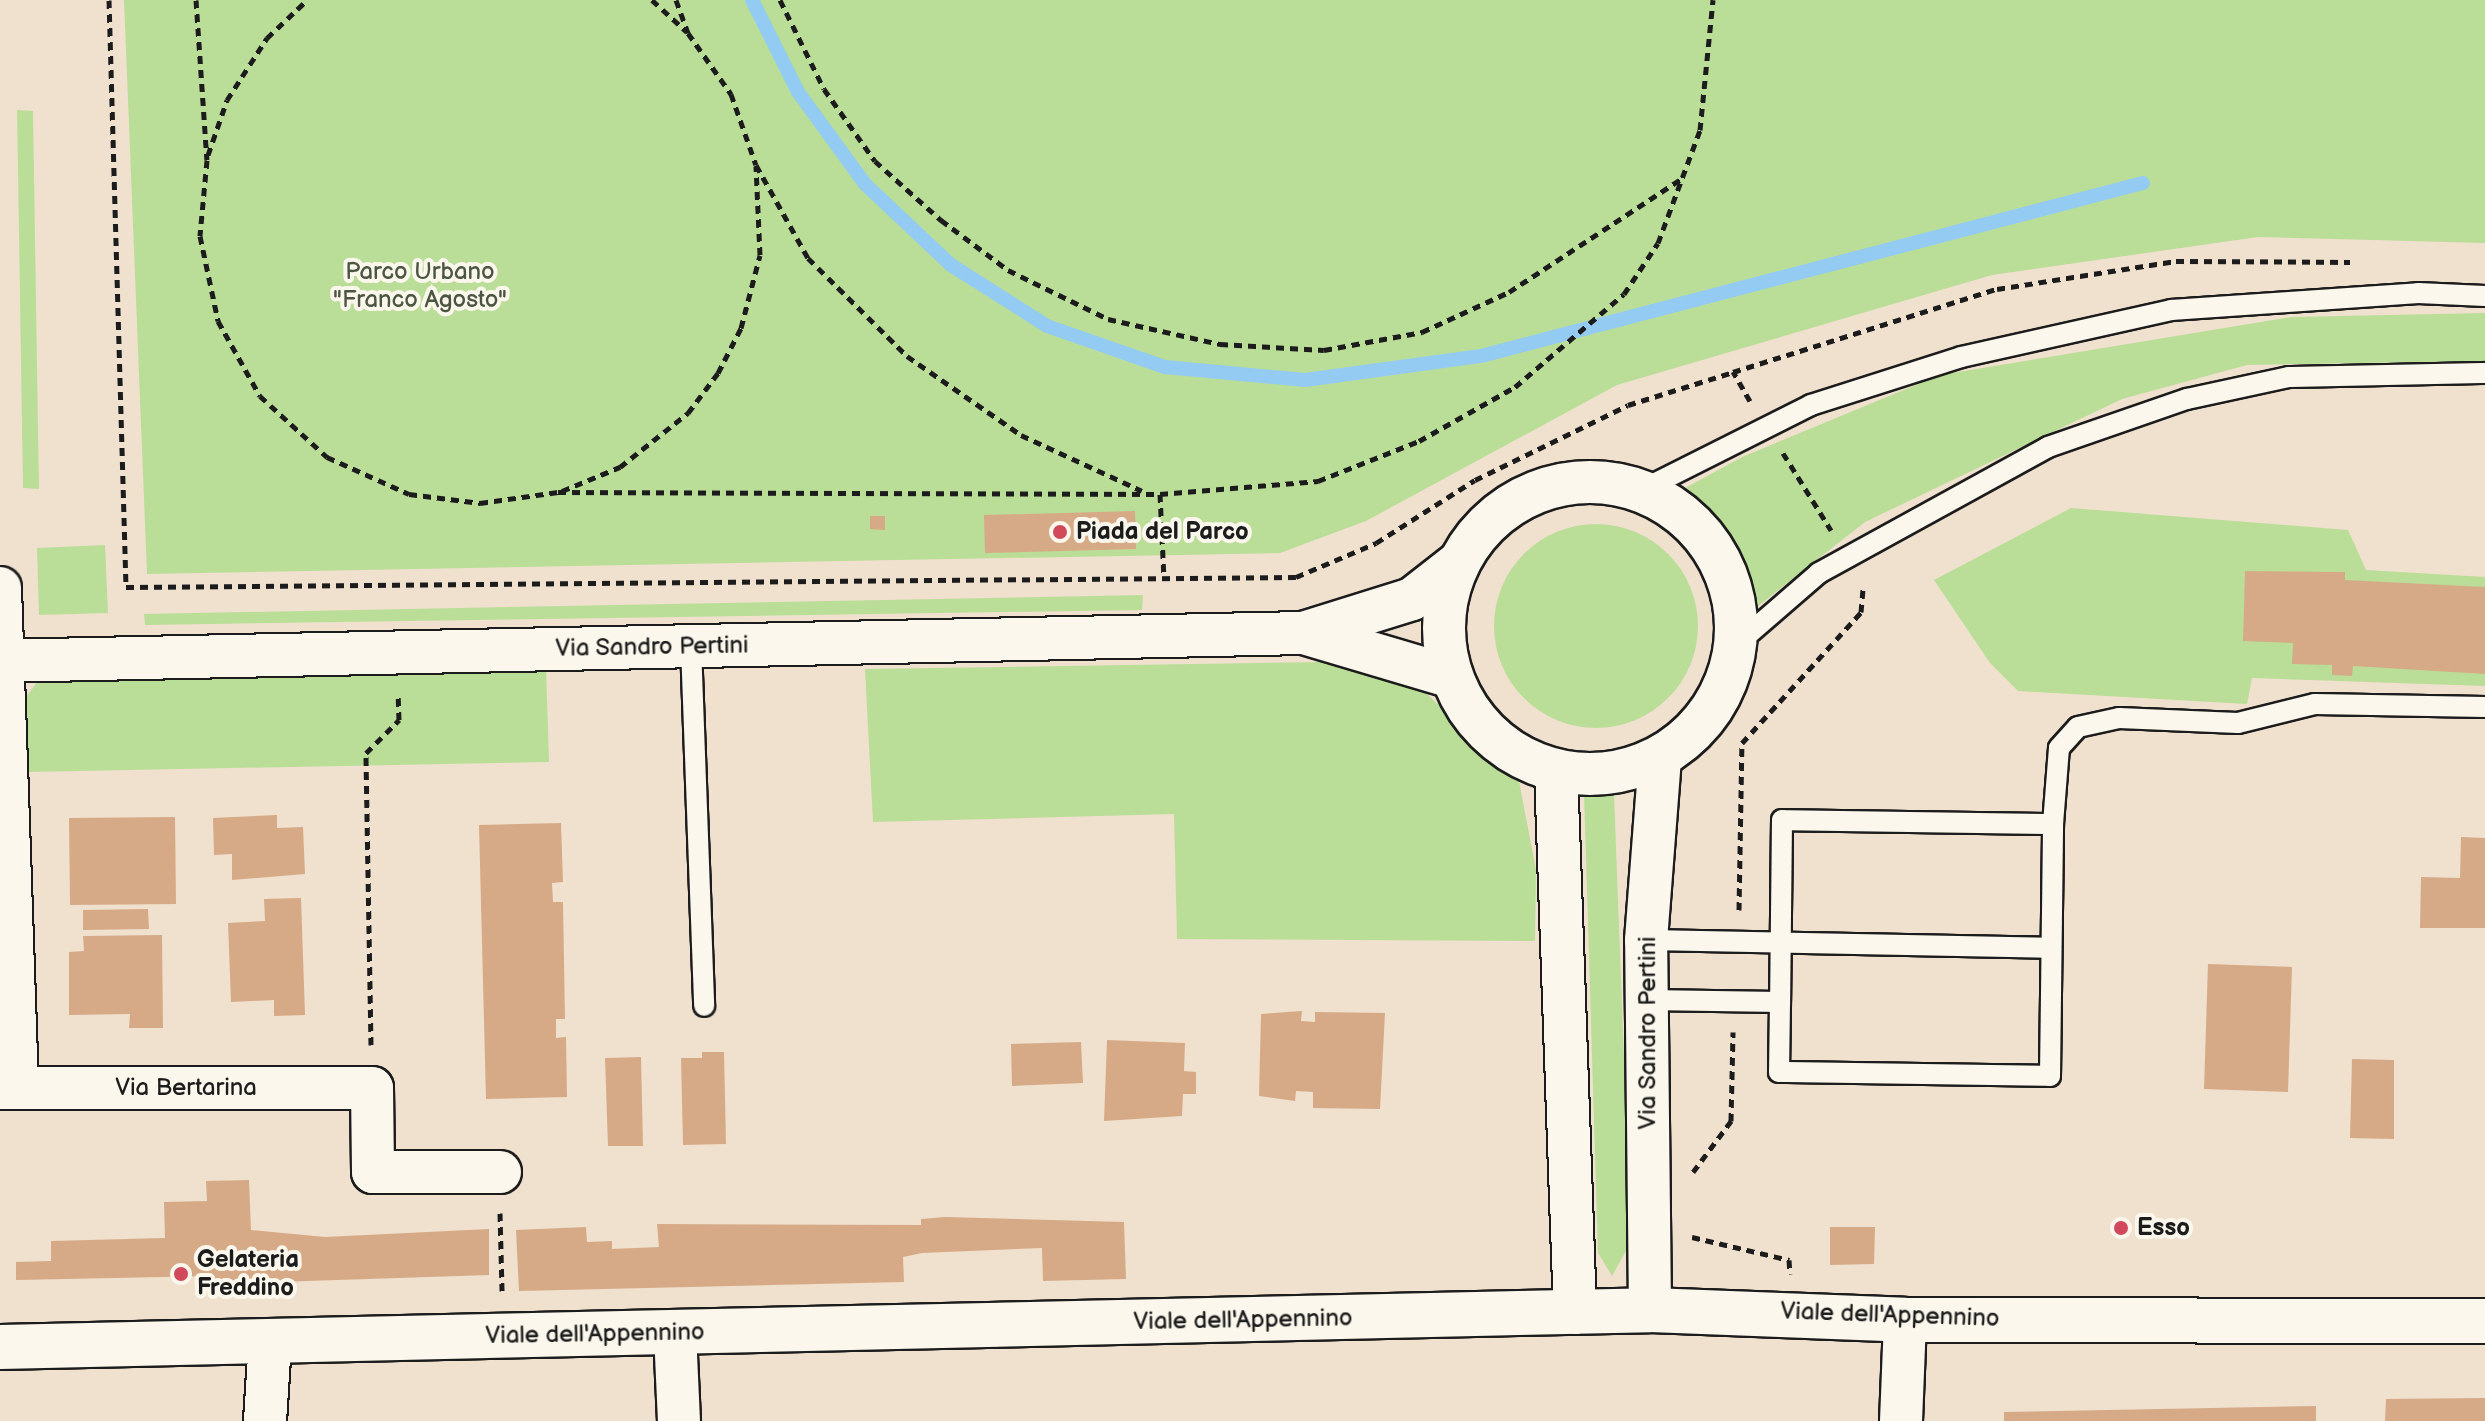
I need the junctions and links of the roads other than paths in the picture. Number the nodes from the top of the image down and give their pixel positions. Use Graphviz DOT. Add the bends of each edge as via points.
graph roads {
  1 [pos="2485,296"];
  2 [pos="2485,373"];
  3 [pos="1642,490"];
  4 [pos="1458,563"];
  5 [pos="0,588"];
  6 [pos="1303,633"];
  7 [pos="1737,644"];
  8 [pos="691,646"];
  9 [pos="1,661"];
  10 [pos="1452,677"];
  11 [pos="2485,707"];
  12 [pos="1660,758"];
  13 [pos="1556,771"];
  14 [pos="2053,824"];
  15 [pos="1781,939"];
  16 [pos="1646,940"];
  17 [pos="2051,948"];
  18 [pos="1647,1000"];
  19 [pos="1780,1002"];
  20 [pos="704,1006"];
  21 [pos="9,1088"];
  22 [pos="500,1172"];
  23 [pos="1650,1310"];
  24 [pos="1575,1313"];
  25 [pos="1905,1320"];
  26 [pos="2485,1321"];
  27 [pos="675,1333"];
  28 [pos="270,1342"];
  29 [pos="0,1347"];
  30 [pos="265,1421"];
  31 [pos="679,1421"];
  32 [pos="1901,1421"];
  1 -- 3 [label="lane" via="2418,293 2171,310 1961,357 1766,427"];
  2 -- 7 [label="lane" via="2289,377 2187,399 2048,447 1819,573"];
  3 -- 4 [label="street" via="1600,481 1530,495 1483,527"];
  3 -- 7 [label="street" via="1684,515 1716,551 1734,596"];
  4 -- 6 [label="street, Via Sandro Pertini" via="1412,599"];
  4 -- 10 [label="street" via="1446,600"];
  5 -- 9 [label="street"];
  6 -- 8 [label="street, Via Sandro Pertini"];
  6 -- 10 [label="street, Via Sandro Pertini"];
  7 -- 12 [label="street" via="1724,690 1698,729"];
  8 -- 9 [label="street, Via Sandro Pertini"];
  8 -- 20 [label="lane"];
  9 -- 21 [label="street"];
  10 -- 13 [label="street" via="1475,720 1512,752"];
  11 -- 14 [label="lane" via="2315,704 2238,723 2119,718 2078,727 2059,748"];
  12 -- 13 [label="street" via="1615,772"];
  12 -- 16 [label="street, Via Sandro Pertini"];
  13 -- 24 [label="street"];
  14 -- 15 [label="lane" via="1782,820"];
  14 -- 17 [label="lane"];
  15 -- 16 [label="lane"];
  15 -- 17 [label="lane"];
  15 -- 19 [label="lane"];
  16 -- 18 [label="street, Via Sandro Pertini"];
  17 -- 19 [label="lane" via="2050,1076 1779,1072"];
  18 -- 19 [label="lane"];
  18 -- 23 [label="street, Via Sandro Pertini"];
  21 -- 22 [label="street, Via Bertarina" via="372,1088 373,1172"];
  23 -- 24 [label="main road, Viale dell'Appennino"];
  23 -- 25 [label="main road, Viale dell'Appennino" via="1792,1311"];
  24 -- 27 [label="main road, Viale dell'Appennino"];
  25 -- 26 [label="main road, Viale dell'Appennino"];
  25 -- 32 [label="street"];
  27 -- 28 [label="main road, Viale dell'Appennino"];
  27 -- 31 [label="street"];
  28 -- 29 [label="main road, Viale dell'Appennino"];
  28 -- 30 [label="street"];
}
